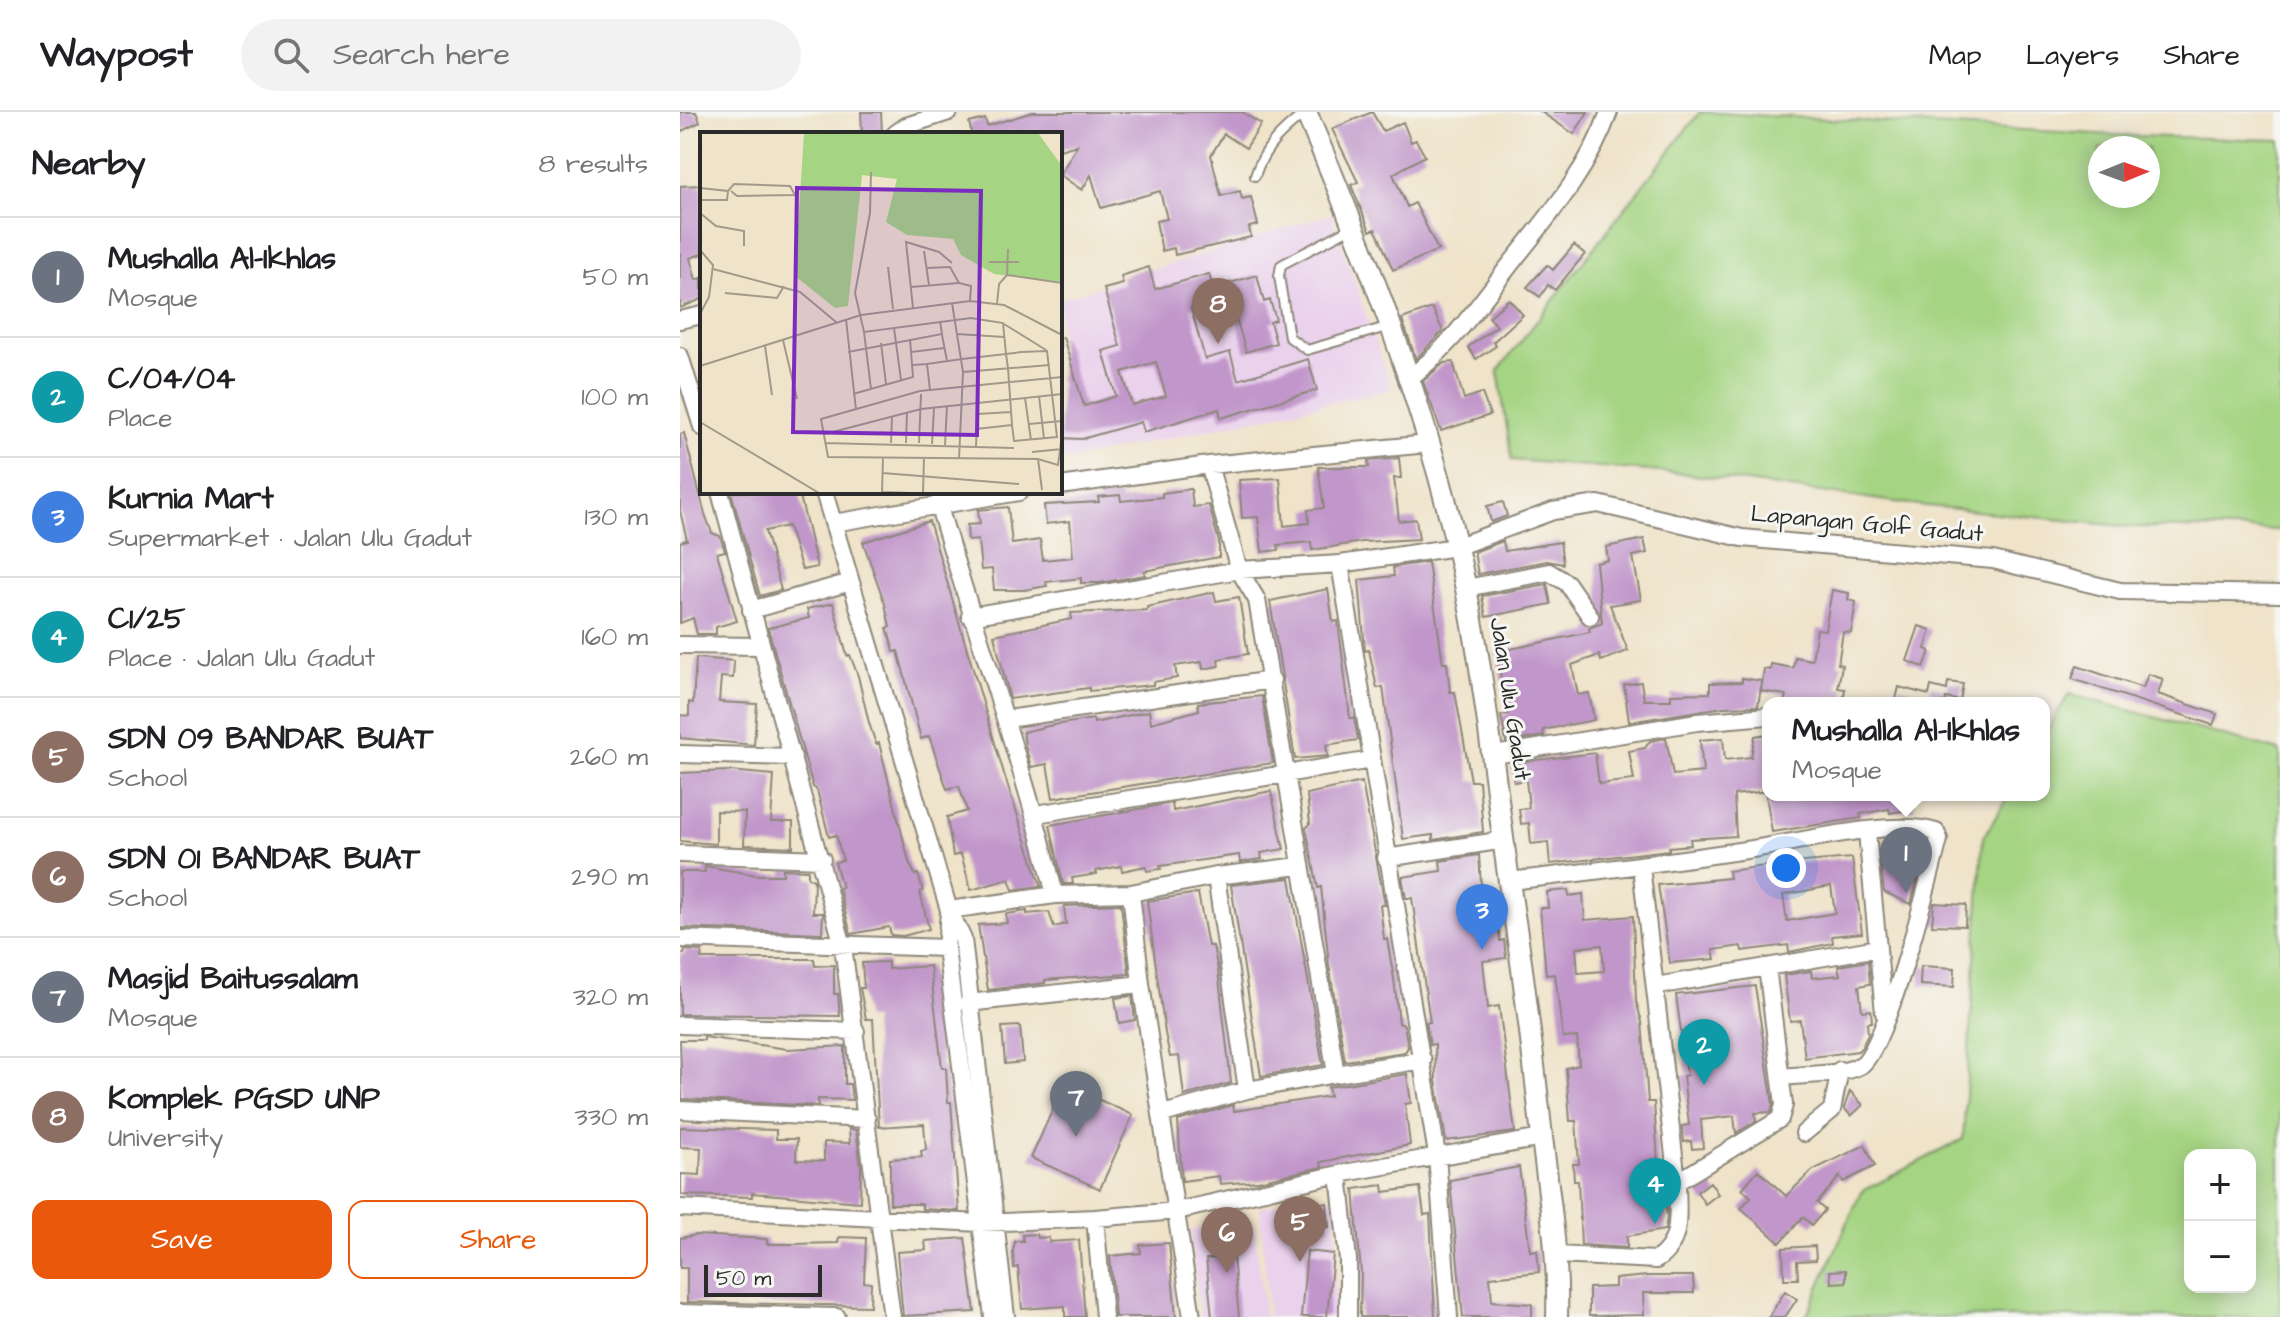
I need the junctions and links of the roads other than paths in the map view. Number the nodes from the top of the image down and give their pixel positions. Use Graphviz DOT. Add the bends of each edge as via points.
graph roads {
  1 [pos="949,112"];
  2 [pos="1306,112"];
  3 [pos="1609,112"];
  4 [pos="898,132"];
  5 [pos="1255,176"];
  6 [pos="1354,226"];
  7 [pos="700,315"];
  8 [pos="680,320"];
  9 [pos="1390,326"];
  10 [pos="680,356"];
  11 [pos="1407,380"];
  12 [pos="700,421"];
  13 [pos="1428,444"];
  14 [pos="1209,465"];
  15 [pos="1062,486"];
  16 [pos="721,494"];
  17 [pos="825,494"];
  18 [pos="1004,494"];
  19 [pos="938,503"];
  20 [pos="833,523"];
  21 [pos="1456,547"];
  22 [pos="1340,564"];
  23 [pos="1239,570"];
  24 [pos="851,582"];
  25 [pos="1466,588"];
  26 [pos="2280,594"];
  27 [pos="751,610"];
  28 [pos="970,616"];
  29 [pos="1590,616"];
  30 [pos="680,645"];
  31 [pos="761,646"];
  32 [pos="1272,680"];
  33 [pos="1762,717"];
  34 [pos="1007,719"];
  35 [pos="680,754"];
  36 [pos="1494,755"];
  37 [pos="793,757"];
  38 [pos="1372,760"];
  39 [pos="1287,774"];
  40 [pos="1036,814"];
  41 [pos="1867,832"];
  42 [pos="1505,840"];
  43 [pos="680,854"];
  44 [pos="1386,858"];
  45 [pos="822,859"];
  46 [pos="1300,866"];
  47 [pos="1641,866"];
  48 [pos="1216,876"];
  49 [pos="1509,881"];
  50 [pos="1131,893"];
  51 [pos="1055,895"];
  52 [pos="949,910"];
  53 [pos="680,939"];
  54 [pos="843,946"];
  55 [pos="946,948"];
  56 [pos="1878,948"];
  57 [pos="1767,967"];
  58 [pos="1141,984"];
  59 [pos="1656,986"];
  60 [pos="968,1003"];
  61 [pos="1885,1023"];
  62 [pos="680,1025"];
  63 [pos="856,1031"];
  64 [pos="1423,1060"];
  65 [pos="1840,1070"];
  66 [pos="1336,1074"];
  67 [pos="1781,1077"];
  68 [pos="1247,1090"];
  69 [pos="680,1110"];
  70 [pos="1163,1114"];
  71 [pos="867,1119"];
  72 [pos="1804,1133"];
  73 [pos="1542,1138"];
  74 [pos="1437,1155"];
  75 [pos="1339,1174"];
  76 [pos="1677,1182"];
  77 [pos="680,1208"];
  78 [pos="1177,1211"];
  79 [pos="881,1216"];
  80 [pos="1095,1218"];
  81 [pos="988,1222"];
  82 [pos="1557,1255"];
  83 [pos="680,1313"];
  84 [pos="723,1315"];
  85 [pos="816,1317"];
  86 [pos="837,1317"];
  87 [pos="892,1317"];
  88 [pos="993,1317"];
  89 [pos="1006,1317"];
  90 [pos="1104,1317"];
  91 [pos="1192,1317"];
  92 [pos="1348,1317"];
  93 [pos="1449,1317"];
  94 [pos="1557,1317"];
  1 -- 4 [label="street"];
  2 -- 5 [label="lane" via="1279,133 1261,156"];
  2 -- 6 [label="street, Jalan Ulu Gadut"];
  3 -- 11 [label="street" via="1598,143 1563,196 1446,348"];
  6 -- 9 [label="street, Jalan Ulu Gadut"];
  6 -- 9 [label="lane" via="1281,265 1289,337 1307,350"];
  7 -- 8 [label="street"];
  9 -- 11 [label="street, Jalan Ulu Gadut"];
  10 -- 12 [label="street"];
  11 -- 13 [label="street, Jalan Ulu Gadut"];
  13 -- 14 [label="street"];
  13 -- 21 [label="street, Jalan Ulu Gadut"];
  14 -- 15 [label="street"];
  14 -- 23 [label="street"];
  16 -- 27 [label="street"];
  17 -- 20 [label="street"];
  18 -- 19 [label="street"];
  19 -- 20 [label="street"];
  19 -- 28 [label="street"];
  20 -- 24 [label="street"];
  21 -- 22 [label="street, Lapangan Golf Gadut"];
  21 -- 25 [label="street, Jalan Ulu Gadut"];
  21 -- 26 [label="street, Lapangan Golf Gadut" via="1553,511 1598,504 1742,538 1993,560 2120,591"];
  22 -- 23 [label="street, Lapangan Golf Gadut"];
  22 -- 38 [label="street"];
  23 -- 28 [label="street, Lapangan Golf Gadut"];
  23 -- 32 [label="street" via="1257,600"];
  24 -- 27 [label="street"];
  24 -- 52 [label="street"];
  25 -- 29 [label="street" via="1549,572 1567,583"];
  25 -- 36 [label="street, Jalan Ulu Gadut"];
  27 -- 31 [label="street"];
  28 -- 34 [label="street"];
  30 -- 31 [label="street"];
  31 -- 37 [label="street"];
  32 -- 34 [label="street"];
  32 -- 39 [label="street"];
  33 -- 36 [label="street"];
  34 -- 40 [label="street"];
  35 -- 37 [label="street"];
  36 -- 42 [label="street, Jalan Ulu Gadut"];
  37 -- 45 [label="street"];
  38 -- 39 [label="street"];
  38 -- 44 [label="street"];
  39 -- 40 [label="street"];
  39 -- 46 [label="street"];
  40 -- 51 [label="street"];
  41 -- 47 [label="street"];
  41 -- 56 [label="street"];
  41 -- 61 [label="street" via="1927,829 1939,839"];
  42 -- 44 [label="street"];
  42 -- 49 [label="street, Jalan Ulu Gadut"];
  43 -- 45 [label="street"];
  44 -- 64 [label="street"];
  45 -- 54 [label="street"];
  46 -- 48 [label="street"];
  46 -- 66 [label="street"];
  47 -- 49 [label="street"];
  47 -- 59 [label="street"];
  48 -- 50 [label="street"];
  48 -- 68 [label="street"];
  49 -- 73 [label="street, Jalan Ulu Gadut"];
  50 -- 51 [label="street"];
  50 -- 58 [label="street"];
  51 -- 52 [label="street"];
  52 -- 55 [label="street"];
  52 -- 60 [label="street" via="963,939"];
  53 -- 54 [label="street"];
  54 -- 55 [label="street"];
  54 -- 63 [label="street"];
  55 -- 81 [label="street"];
  56 -- 57 [label="street"];
  56 -- 61 [label="street"];
  57 -- 59 [label="street"];
  57 -- 67 [label="street"];
  58 -- 60 [label="street"];
  58 -- 70 [label="street"];
  59 -- 76 [label="street"];
  60 -- 81 [label="street"];
  61 -- 65 [label="street" via="1863,1064"];
  62 -- 63 [label="street"];
  63 -- 71 [label="street"];
  64 -- 66 [label="street"];
  64 -- 74 [label="street"];
  65 -- 67 [label="street"];
  65 -- 72 [label="street" via="1832,1110"];
  66 -- 68 [label="street"];
  67 -- 76 [label="street" via="1783,1112 1773,1126"];
  68 -- 70 [label="street"];
  69 -- 71 [label="street"];
  70 -- 78 [label="street"];
  71 -- 79 [label="street"];
  73 -- 74 [label="street"];
  73 -- 82 [label="street, Jalan Ulu Gadut"];
  74 -- 75 [label="street"];
  74 -- 93 [label="street"];
  75 -- 78 [label="street"];
  75 -- 92 [label="street"];
  76 -- 82 [label="street" via="1676,1238 1670,1251 1656,1260"];
  77 -- 79 [label="street"];
  78 -- 80 [label="street"];
  78 -- 91 [label="street"];
  79 -- 81 [label="street"];
  79 -- 87 [label="street"];
  80 -- 81 [label="street"];
  80 -- 90 [label="street"];
  81 -- 88 [label="street"];
  81 -- 89 [label="street"];
  82 -- 94 [label="street, Jalan Ulu Gadut"];
  83 -- 84 [label="street"];
  84 -- 85 [label="street"];
  85 -- 86 [label="street"];
}
